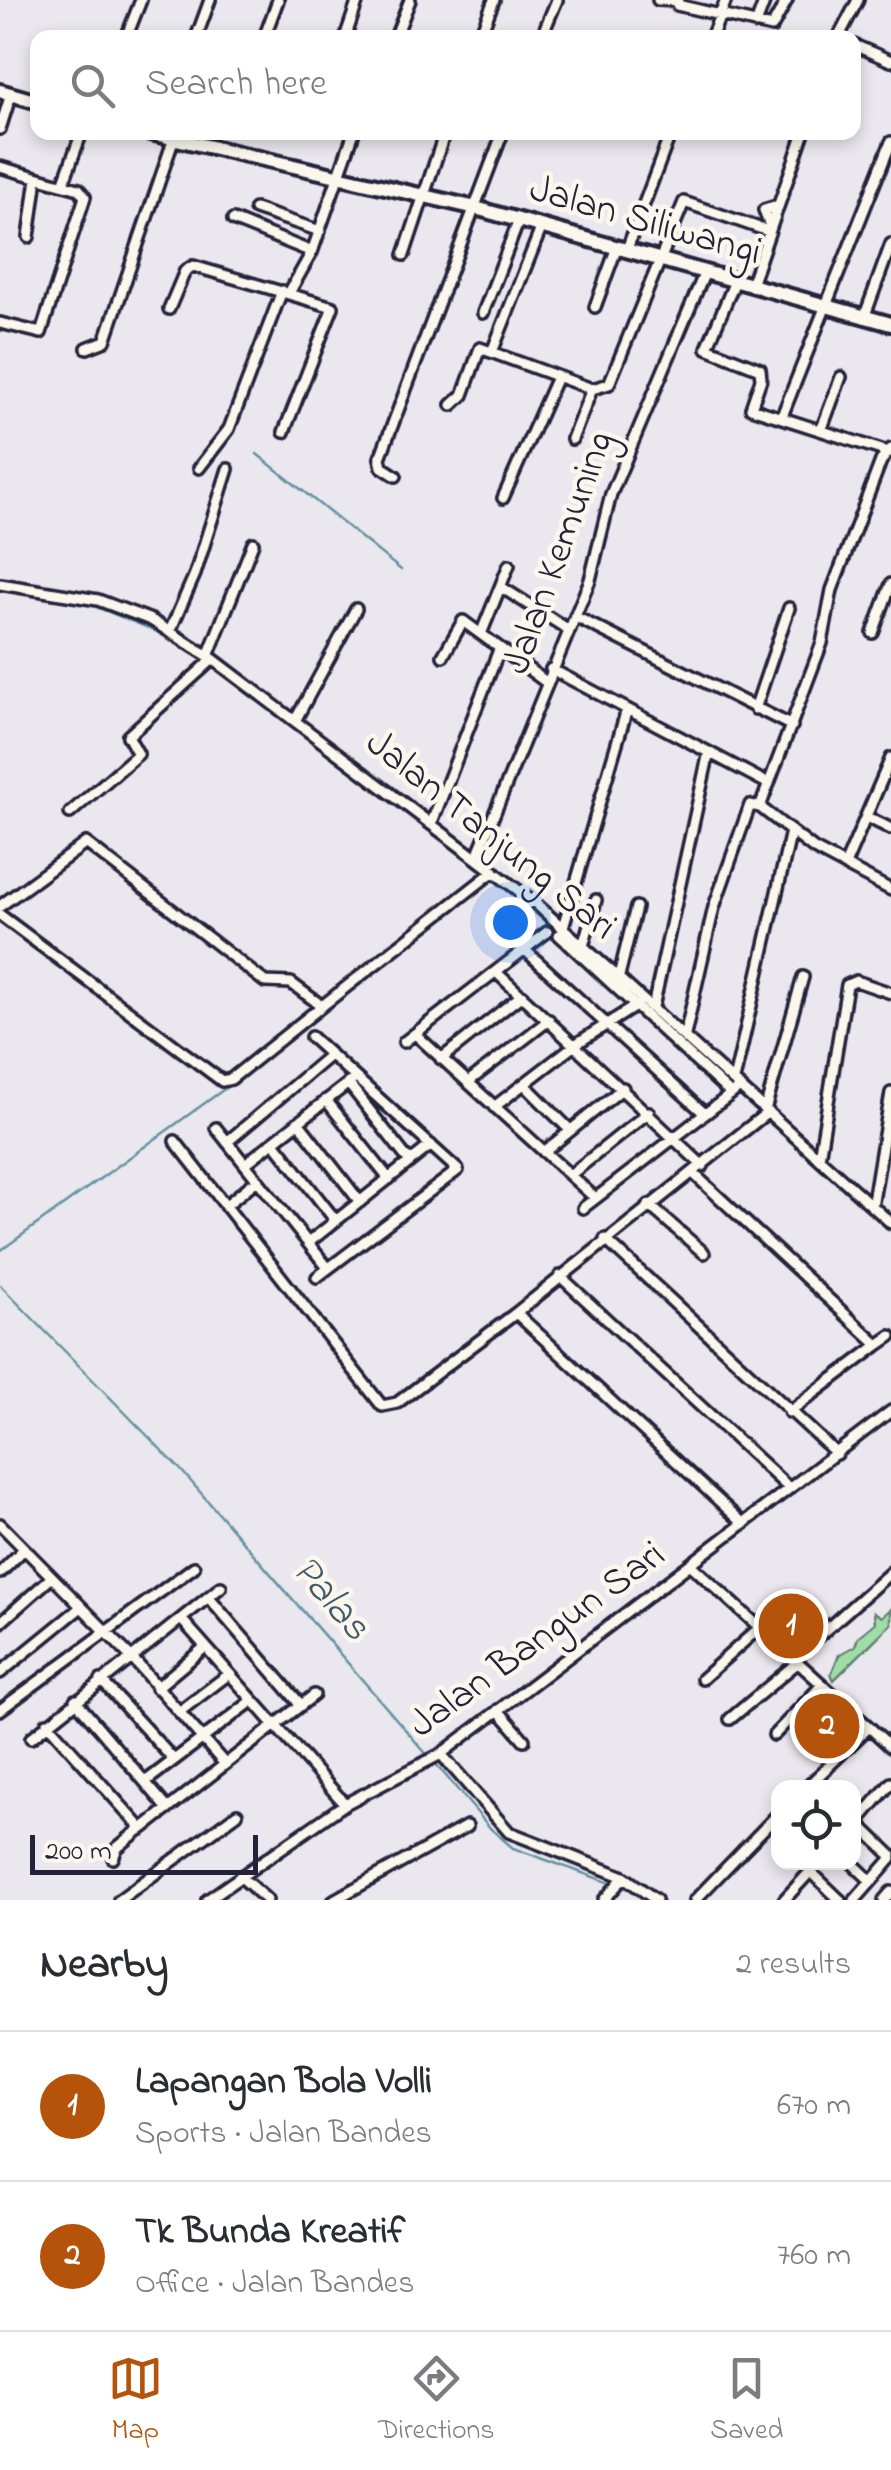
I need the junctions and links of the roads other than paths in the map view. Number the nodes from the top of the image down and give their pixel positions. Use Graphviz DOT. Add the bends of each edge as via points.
graph roads {
  1 [pos="141,0"];
  2 [pos="210,0"];
  3 [pos="278,0"];
  4 [pos="358,0"];
  5 [pos="410,0"];
  6 [pos="494,0"];
  7 [pos="557,0"];
  8 [pos="658,0"];
  9 [pos="726,0"];
  10 [pos="764,0"];
  11 [pos="787,0"];
  12 [pos="858,0"];
  13 [pos="677,2"];
  14 [pos="720,16"];
  15 [pos="756,24"];
  16 [pos="129,30"];
  17 [pos="199,30"];
  18 [pos="267,30"];
  19 [pos="348,30"];
  20 [pos="398,30"];
  21 [pos="482,30"];
  22 [pos="545,30"];
  23 [pos="714,30"];
  24 [pos="842,30"];
  25 [pos="861,48"];
  26 [pos="891,62"];
  27 [pos="6,93"];
  28 [pos="0,129"];
  29 [pos="79,140"];
  30 [pos="168,140"];
  31 [pos="351,140"];
  32 [pos="442,140"];
  33 [pos="500,140"];
  34 [pos="668,140"];
  35 [pos="801,140"];
  36 [pos="173,142"];
  37 [pos="891,142"];
  38 [pos="0,167"];
  39 [pos="339,177"];
  40 [pos="37,178"];
  41 [pos="63,184"];
  42 [pos="425,195"];
  43 [pos="472,207"];
  44 [pos="255,209"];
  45 [pos="233,220"];
  46 [pos="519,220"];
  47 [pos="542,226"];
  48 [pos="769,228"];
  49 [pos="320,231"];
  50 [pos="29,237"];
  51 [pos="891,244"];
  52 [pos="622,248"];
  53 [pos="312,252"];
  54 [pos="404,255"];
  55 [pos="660,259"];
  56 [pos="705,272"];
  57 [pos="735,281"];
  58 [pos="751,285"];
  59 [pos="286,292"];
  60 [pos="595,307"];
  61 [pos="169,309"];
  62 [pos="824,309"];
  63 [pos="484,313"];
  64 [pos="864,318"];
  65 [pos="0,323"];
  66 [pos="891,324"];
  67 [pos="87,348"];
  68 [pos="492,352"];
  69 [pos="840,376"];
  70 [pos="557,377"];
  71 [pos="592,389"];
  72 [pos="452,406"];
  73 [pos="782,416"];
  74 [pos="822,428"];
  75 [pos="284,432"];
  76 [pos="572,440"];
  77 [pos="890,451"];
  78 [pos="199,468"];
  79 [pos="228,469"];
  80 [pos="396,476"];
  81 [pos="503,498"];
  82 [pos="253,543"];
  83 [pos="509,564"];
  84 [pos="491,572"];
  85 [pos="0,584"];
  86 [pos="502,584"];
  87 [pos="891,584"];
  88 [pos="789,608"];
  89 [pos="356,610"];
  90 [pos="576,617"];
  91 [pos="569,630"];
  92 [pos="170,631"];
  93 [pos="873,633"];
  94 [pos="481,634"];
  95 [pos="500,650"];
  96 [pos="442,656"];
  97 [pos="211,658"];
  98 [pos="551,669"];
  99 [pos="546,682"];
  100 [pos="755,708"];
  101 [pos="627,709"];
  102 [pos="296,720"];
  103 [pos="792,726"];
  104 [pos="709,752"];
  105 [pos="891,759"];
  106 [pos="769,784"];
  107 [pos="760,806"];
  108 [pos="70,814"];
  109 [pos="868,817"];
  110 [pos="432,822"];
  111 [pos="891,829"];
  112 [pos="791,831"];
  113 [pos="477,856"];
  114 [pos="846,865"];
  115 [pos="492,873"];
  116 [pos="891,890"];
  117 [pos="596,900"];
  118 [pos="0,906"];
  119 [pos="636,906"];
  120 [pos="0,915"];
  121 [pos="561,931"];
  122 [pos="547,932"];
  123 [pos="578,946"];
  124 [pos="525,950"];
  125 [pos="496,972"];
  126 [pos="803,976"];
  127 [pos="618,980"];
  128 [pos="891,993"];
  129 [pos="522,995"];
  130 [pos="642,1004"];
  131 [pos="322,1006"];
  132 [pos="549,1020"];
  133 [pos="606,1025"];
  134 [pos="415,1034"];
  135 [pos="685,1035"];
  136 [pos="310,1037"];
  137 [pos="404,1042"];
  138 [pos="576,1044"];
  139 [pos="329,1056"];
  140 [pos="441,1058"];
  141 [pos="351,1081"];
  142 [pos="468,1082"];
  143 [pos="524,1084"];
  144 [pos="623,1088"];
  145 [pos="736,1088"];
  146 [pos="891,1093"];
  147 [pos="326,1100"];
  148 [pos="494,1107"];
  149 [pos="766,1111"];
  150 [pos="649,1112"];
  151 [pos="705,1114"];
  152 [pos="298,1122"];
  153 [pos="216,1128"];
  154 [pos="570,1130"];
  155 [pos="675,1136"];
  156 [pos="175,1141"];
  157 [pos="227,1142"];
  158 [pos="274,1142"];
  159 [pos="431,1146"];
  160 [pos="544,1152"];
  161 [pos="819,1158"];
  162 [pos="410,1162"];
  163 [pos="245,1164"];
  164 [pos="703,1166"];
  165 [pos="694,1174"];
  166 [pos="570,1175"];
  167 [pos="388,1179"];
  168 [pos="258,1180"];
  169 [pos="596,1198"];
  170 [pos="360,1202"];
  171 [pos="648,1205"];
  172 [pos="225,1206"];
  173 [pos="872,1207"];
  174 [pos="583,1208"];
  175 [pos="336,1221"];
  176 [pos="891,1223"];
  177 [pos="605,1240"];
  178 [pos="308,1243"];
  179 [pos="704,1254"];
  180 [pos="328,1268"];
  181 [pos="560,1276"];
  182 [pos="317,1277"];
  183 [pos="516,1313"];
  184 [pos="891,1336"];
  185 [pos="878,1344"];
  186 [pos="891,1411"];
  187 [pos="789,1412"];
  188 [pos="837,1454"];
  189 [pos="789,1488"];
  190 [pos="744,1524"];
  191 [pos="1,1526"];
  192 [pos="24,1549"];
  193 [pos="691,1566"];
  194 [pos="194,1567"];
  195 [pos="891,1572"];
  196 [pos="0,1574"];
  197 [pos="52,1577"];
  198 [pos="220,1588"];
  199 [pos="209,1598"];
  200 [pos="80,1608"];
  201 [pos="182,1620"];
  202 [pos="0,1623"];
  203 [pos="758,1630"];
  204 [pos="106,1631"];
  205 [pos="204,1648"];
  206 [pos="132,1658"];
  207 [pos="795,1661"];
  208 [pos="0,1673"];
  209 [pos="229,1674"];
  210 [pos="702,1679"];
  211 [pos="101,1680"];
  212 [pos="821,1686"];
  213 [pos="156,1688"];
  214 [pos="314,1695"];
  215 [pos="74,1700"];
  216 [pos="252,1701"];
  217 [pos="300,1705"];
  218 [pos="0,1710"];
  219 [pos="498,1710"];
  220 [pos="179,1712"];
  221 [pos="730,1719"];
  222 [pos="47,1723"];
  223 [pos="274,1726"];
  224 [pos="868,1726"];
  225 [pos="774,1735"];
  226 [pos="200,1736"];
  227 [pos="31,1738"];
  228 [pos="524,1740"];
  229 [pos="889,1743"];
  230 [pos="440,1755"];
  231 [pos="173,1759"];
  232 [pos="224,1763"];
  233 [pos="814,1780"];
  234 [pos="145,1782"];
  235 [pos="891,1783"];
  236 [pos="880,1793"];
  237 [pos="891,1802"];
  238 [pos="345,1804"];
  239 [pos="168,1809"];
  240 [pos="237,1814"];
  241 [pos="861,1817"];
  242 [pos="771,1821"];
  243 [pos="467,1826"];
  244 [pos="140,1829"];
  245 [pos="861,1830"];
  246 [pos="114,1858"];
  247 [pos="891,1860"];
  248 [pos="859,1870"];
  249 [pos="811,1872"];
  250 [pos="240,1876"];
  251 [pos="871,1881"];
  252 [pos="615,1888"];
  253 [pos="891,1892"];
  254 [pos="132,1896"];
  255 [pos="790,1898"];
  256 [pos="118,1900"];
  257 [pos="207,1900"];
  258 [pos="267,1900"];
  259 [pos="334,1900"];
  260 [pos="656,1900"];
  261 [pos="695,1900"];
  262 [pos="840,1900"];
  263 [pos="854,1900"];
  264 [pos="884,1900"];
  1 -- 16 [label="street"];
  2 -- 17 [label="street"];
  3 -- 18 [label="street"];
  4 -- 19 [label="street"];
  5 -- 20 [label="street"];
  6 -- 21 [label="street"];
  7 -- 22 [label="street"];
  8 -- 13 [label="street"];
  9 -- 14 [label="street"];
  10 -- 15 [label="street"];
  11 -- 15 [label="street" via="774,26"];
  12 -- 24 [label="street"];
  13 -- 14 [label="street"];
  14 -- 15 [label="street"];
  14 -- 23 [label="street"];
  25 -- 26 [label="street"];
  27 -- 28 [label="street"];
  29 -- 41 [label="street"];
  30 -- 36 [label="street, Jalan Siliwangi"];
  31 -- 39 [label="street"];
  32 -- 42 [label="street"];
  33 -- 43 [label="street"];
  34 -- 52 [label="street"];
  35 -- 48 [label="street"];
  36 -- 39 [label="street, Jalan Siliwangi"];
  36 -- 67 [label="street" via="105,341"];
  37 -- 62 [label="street"];
  38 -- 40 [label="street"];
  39 -- 42 [label="street, Jalan Siliwangi"];
  39 -- 49 [label="street"];
  40 -- 41 [label="street"];
  40 -- 50 [label="street"];
  41 -- 65 [label="street" via="84,197 42,333"];
  42 -- 43 [label="street, Jalan Siliwangi"];
  42 -- 54 [label="street"];
  43 -- 46 [label="street, Jalan Siliwangi"];
  43 -- 80 [label="street" via="380,458"];
  44 -- 49 [label="street"];
  45 -- 53 [label="street"];
  46 -- 47 [label="street, Jalan Siliwangi"];
  46 -- 63 [label="street"];
  47 -- 52 [label="street, Jalan Siliwangi"];
  47 -- 68 [label="street"];
  48 -- 55 [label="street" via="684,202"];
  48 -- 58 [label="street"];
  49 -- 53 [label="street"];
  51 -- 64 [label="street"];
  52 -- 55 [label="street, Jalan Siliwangi"];
  52 -- 60 [label="street"];
  53 -- 59 [label="street"];
  55 -- 56 [label="street, Jalan Siliwangi"];
  55 -- 71 [label="street" via="616,374"];
  56 -- 57 [label="street, Jalan Siliwangi"];
  56 -- 90 [label="street, Jalan Kemuning" via="611,494"];
  57 -- 58 [label="street, Jalan Siliwangi"];
  57 -- 73 [label="street" via="707,348 760,369 751,408"];
  58 -- 62 [label="street, Jalan Siliwangi"];
  59 -- 61 [label="street" via="193,266"];
  59 -- 75 [label="street" via="334,307"];
  59 -- 78 [label="street" via="229,429"];
  62 -- 64 [label="street, Jalan Siliwangi"];
  62 -- 73 [label="street"];
  64 -- 66 [label="street, Jalan Siliwangi"];
  68 -- 70 [label="street"];
  68 -- 72 [label="street" via="478,349 463,396"];
  69 -- 74 [label="street"];
  70 -- 71 [label="street"];
  70 -- 81 [label="street"];
  71 -- 76 [label="street"];
  73 -- 74 [label="street"];
  74 -- 77 [label="street"];
  77 -- 103 [label="street" via="832,590 822,643"];
  79 -- 92 [label="street"];
  82 -- 97 [label="street"];
  83 -- 86 [label="street"];
  84 -- 86 [label="street"];
  85 -- 92 [label="street, Jalan Tanjung Sari" via="98,600"];
  86 -- 91 [label="street"];
  86 -- 94 [label="street"];
  87 -- 93 [label="street"];
  88 -- 100 [label="street"];
  89 -- 102 [label="street"];
  90 -- 91 [label="street, Jalan Kemuning"];
  90 -- 100 [label="street"];
  91 -- 98 [label="street, Jalan Kemuning"];
  92 -- 97 [label="street, Jalan Tanjung Sari"];
  94 -- 95 [label="street"];
  94 -- 96 [label="street" via="460,621"];
  95 -- 99 [label="street"];
  95 -- 110 [label="street"];
  97 -- 102 [label="street, Jalan Tanjung Sari"];
  97 -- 108 [label="street" via="128,736 138,754"];
  98 -- 99 [label="street, Jalan Kemuning"];
  98 -- 101 [label="street"];
  99 -- 113 [label="street, Jalan Kemuning"];
  100 -- 103 [label="street"];
  101 -- 104 [label="street"];
  101 -- 121 [label="street"];
  102 -- 110 [label="street, Jalan Tanjung Sari"];
  103 -- 106 [label="street"];
  104 -- 106 [label="street"];
  104 -- 130 [label="street"];
  105 -- 109 [label="street"];
  106 -- 107 [label="street"];
  107 -- 112 [label="street"];
  107 -- 135 [label="street" via="750,806 729,858"];
  109 -- 111 [label="street"];
  109 -- 114 [label="street"];
  110 -- 113 [label="street, Jalan Tanjung Sari"];
  112 -- 114 [label="street"];
  112 -- 145 [label="street"];
  113 -- 115 [label="street, Jalan Tanjung Sari"];
  114 -- 116 [label="street"];
  115 -- 121 [label="street, Jalan Tanjung Sari"];
  115 -- 131 [label="street"];
  117 -- 123 [label="street"];
  118 -- 131 [label="street" via="86,844 265,982 291,984"];
  119 -- 127 [label="street"];
  120 -- 131 [label="street" via="222,1082"];
  121 -- 123 [label="street, Jalan Tanjung Sari"];
  122 -- 124 [label="street"];
  123 -- 127 [label="street, Jalan Tanjung Sari"];
  123 -- 130 [label="street"];
  124 -- 125 [label="street"];
  124 -- 133 [label="street"];
  125 -- 129 [label="street"];
  125 -- 134 [label="street"];
  126 -- 149 [label="street"];
  127 -- 130 [label="street, Jalan Tanjung Sari"];
  128 -- 161 [label="street" via="856,981 847,986"];
  129 -- 132 [label="street"];
  129 -- 140 [label="street"];
  130 -- 133 [label="street"];
  130 -- 135 [label="street, Jalan Tanjung Sari"];
  130 -- 145 [label="street"];
  132 -- 138 [label="street"];
  132 -- 142 [label="street"];
  133 -- 138 [label="street"];
  133 -- 151 [label="street"];
  134 -- 137 [label="street"];
  134 -- 140 [label="street"];
  135 -- 145 [label="street, Jalan Tanjung Sari"];
  136 -- 139 [label="street"];
  138 -- 143 [label="street"];
  138 -- 144 [label="street"];
  139 -- 141 [label="street"];
  139 -- 157 [label="street"];
  140 -- 142 [label="street"];
  141 -- 147 [label="street"];
  141 -- 159 [label="street"];
  141 -- 162 [label="street"];
  142 -- 148 [label="street"];
  143 -- 148 [label="street"];
  143 -- 154 [label="street"];
  144 -- 150 [label="street"];
  144 -- 154 [label="street"];
  145 -- 149 [label="street, Jalan Tanjung Sari"];
  145 -- 151 [label="street"];
  146 -- 173 [label="street"];
  147 -- 152 [label="street"];
  147 -- 167 [label="street"];
  148 -- 160 [label="street"];
  149 -- 161 [label="street, Jalan Tanjung Sari"];
  149 -- 164 [label="street"];
  150 -- 155 [label="street"];
  150 -- 166 [label="street"];
  151 -- 155 [label="street"];
  152 -- 158 [label="street"];
  152 -- 170 [label="street"];
  153 -- 157 [label="street"];
  154 -- 160 [label="street"];
  155 -- 164 [label="street"];
  155 -- 169 [label="street"];
  156 -- 172 [label="street"];
  157 -- 163 [label="street"];
  158 -- 163 [label="street"];
  158 -- 175 [label="street"];
  159 -- 162 [label="street"];
  159 -- 180 [label="street" via="458,1170"];
  160 -- 166 [label="street"];
  161 -- 173 [label="street, Jalan Tanjung Sari"];
  162 -- 167 [label="street"];
  163 -- 168 [label="street"];
  164 -- 165 [label="street"];
  165 -- 171 [label="street"];
  165 -- 185 [label="street"];
  166 -- 169 [label="street"];
  167 -- 170 [label="street"];
  168 -- 172 [label="street"];
  168 -- 178 [label="street"];
  169 -- 174 [label="street"];
  170 -- 175 [label="street"];
  171 -- 177 [label="street"];
  171 -- 179 [label="street"];
  172 -- 183 [label="street" via="382,1406 397,1404"];
  173 -- 176 [label="street, Jalan Tanjung Sari"];
  175 -- 178 [label="street"];
  177 -- 181 [label="street"];
  177 -- 187 [label="street"];
  178 -- 180 [label="street"];
  180 -- 182 [label="street"];
  181 -- 183 [label="street"];
  181 -- 189 [label="street"];
  183 -- 190 [label="street"];
  184 -- 185 [label="street"];
  185 -- 187 [label="street"];
  186 -- 188 [label="street, Jalan Bangun Sari"];
  187 -- 188 [label="street"];
  188 -- 189 [label="street, Jalan Bangun Sari"];
  189 -- 190 [label="street, Jalan Bangun Sari"];
  190 -- 193 [label="street, Jalan Bangun Sari"];
  191 -- 192 [label="street"];
  192 -- 196 [label="street"];
  192 -- 197 [label="street"];
  193 -- 203 [label="street"];
  193 -- 219 [label="street, Jalan Bangun Sari"];
  194 -- 204 [label="street"];
  195 -- 207 [label="street"];
  197 -- 200 [label="street"];
  197 -- 202 [label="street"];
  198 -- 199 [label="street"];
  199 -- 201 [label="street"];
  199 -- 217 [label="street"];
  200 -- 204 [label="street"];
  200 -- 208 [label="street"];
  201 -- 205 [label="street"];
  201 -- 206 [label="street"];
  203 -- 207 [label="street"];
  203 -- 210 [label="street"];
  204 -- 206 [label="street"];
  204 -- 218 [label="street"];
  205 -- 209 [label="street"];
  205 -- 213 [label="street"];
  206 -- 211 [label="street"];
  206 -- 213 [label="street"];
  207 -- 212 [label="street"];
  207 -- 221 [label="street"];
  209 -- 216 [label="street"];
  209 -- 220 [label="street"];
  211 -- 215 [label="street"];
  211 -- 231 [label="street"];
  212 -- 224 [label="street"];
  212 -- 225 [label="street"];
  213 -- 220 [label="street"];
  214 -- 217 [label="street"];
  215 -- 222 [label="street"];
  215 -- 234 [label="street"];
  216 -- 223 [label="street"];
  216 -- 226 [label="street"];
  217 -- 223 [label="street"];
  219 -- 228 [label="street"];
  219 -- 230 [label="street, Jalan Bangun Sari"];
  220 -- 226 [label="street"];
  222 -- 227 [label="street"];
  222 -- 244 [label="street"];
  223 -- 232 [label="street"];
  223 -- 238 [label="street"];
  224 -- 229 [label="street"];
  224 -- 233 [label="street"];
  226 -- 231 [label="street"];
  226 -- 232 [label="street"];
  230 -- 238 [label="street, Jalan Bangun Sari"];
  230 -- 252 [label="street" via="508,1832"];
  231 -- 234 [label="street"];
  232 -- 239 [label="street"];
  234 -- 239 [label="street"];
  235 -- 236 [label="street"];
  236 -- 237 [label="street"];
  236 -- 241 [label="street"];
  238 -- 250 [label="street, Jalan Bangun Sari"];
  239 -- 244 [label="street"];
  240 -- 254 [label="street"];
  242 -- 261 [label="street"];
  243 -- 259 [label="street"];
  244 -- 246 [label="street"];
  245 -- 247 [label="street"];
  247 -- 251 [label="street"];
  248 -- 251 [label="street"];
  249 -- 255 [label="street"];
  249 -- 262 [label="street"];
  250 -- 257 [label="street, Jalan Bangun Sari"];
  250 -- 258 [label="street"];
  251 -- 263 [label="street"];
  252 -- 260 [label="street"];
  253 -- 264 [label="street"];
  254 -- 256 [label="street"];
}
